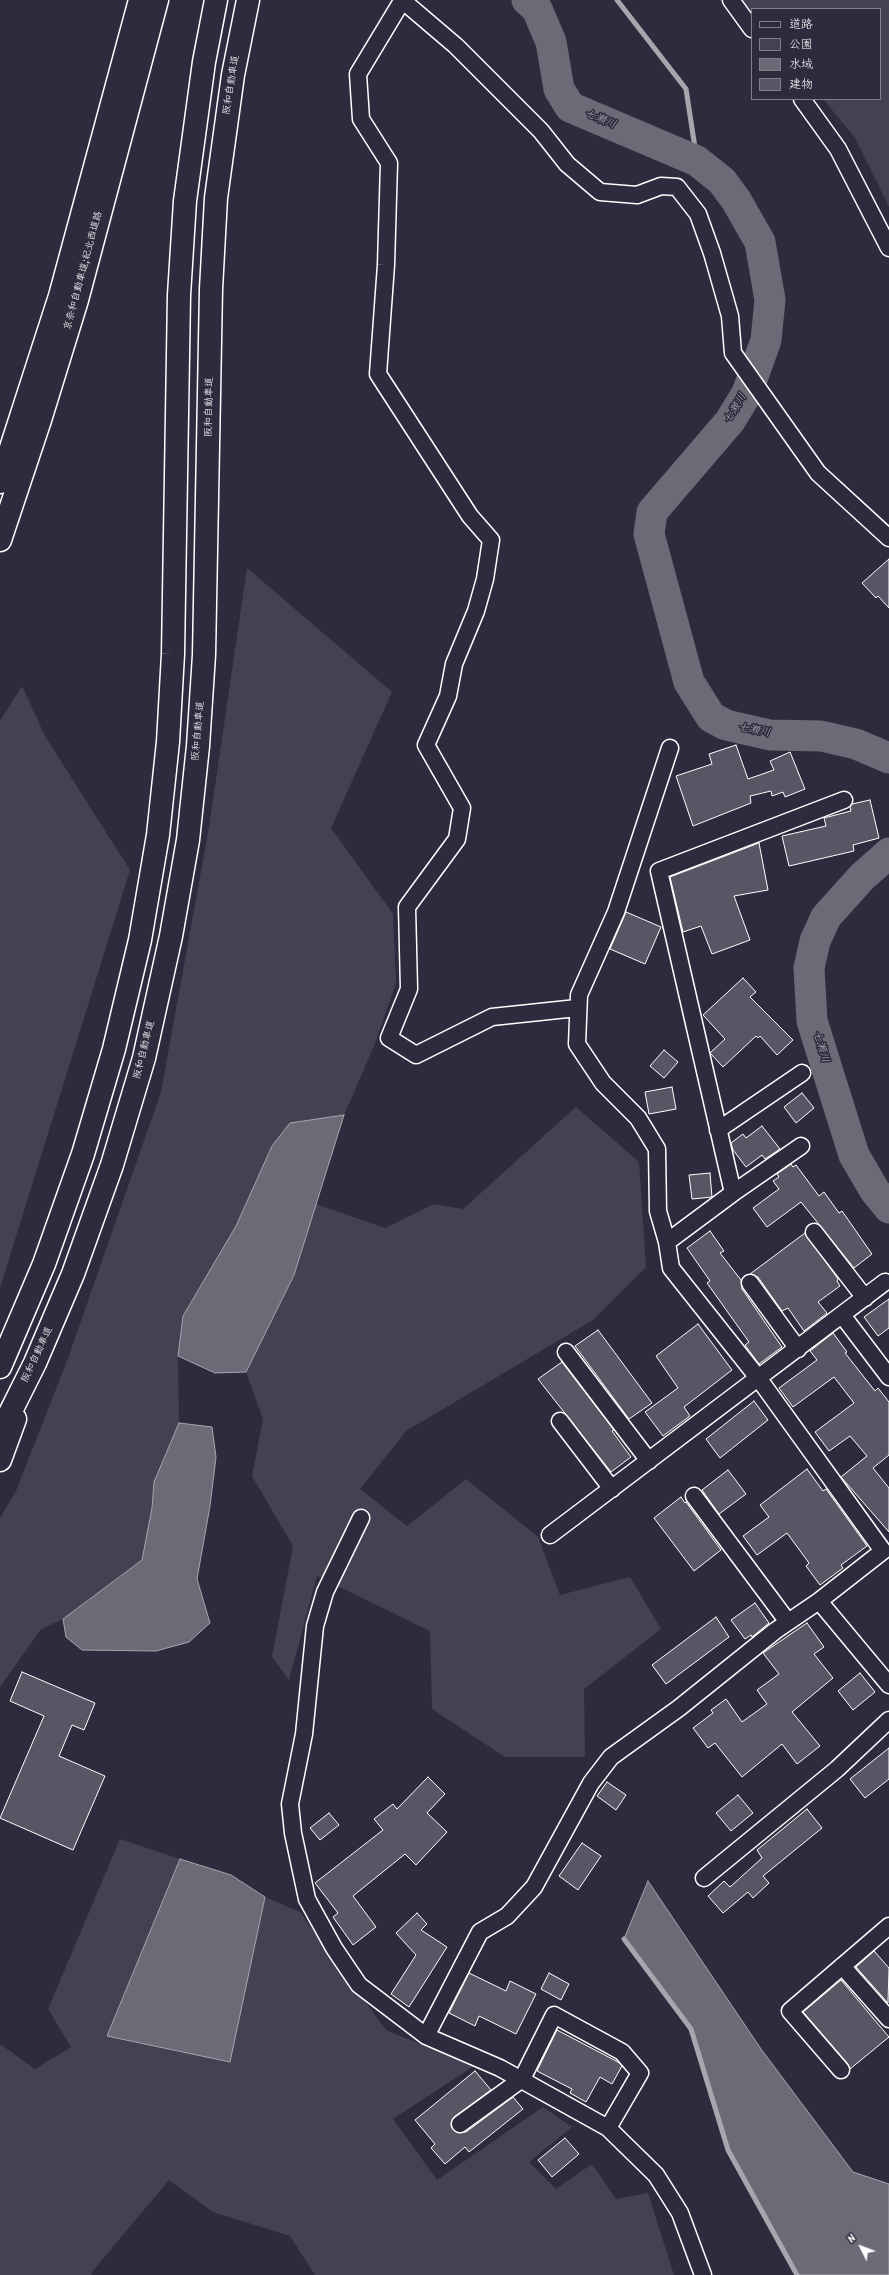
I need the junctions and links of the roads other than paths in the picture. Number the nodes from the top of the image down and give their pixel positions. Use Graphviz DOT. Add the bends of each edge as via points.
graph roads {
  1 [pos="140,0"];
  2 [pos="157,0"];
  3 [pos="216,0"];
  4 [pos="248,0"];
  5 [pos="402,0"];
  6 [pos="731,0"];
  7 [pos="751,29"];
  8 [pos="803,100"];
  9 [pos="889,248"];
  10 [pos="31,420"];
  11 [pos="0,482"];
  12 [pos="889,538"];
  13 [pos="0,540"];
  14 [pos="670,748"];
  15 [pos="844,800"];
  16 [pos="140,940"];
  17 [pos="578,1008"];
  18 [pos="802,1073"];
  19 [pos="718,1130"];
  20 [pos="801,1146"];
  21 [pos="733,1194"];
  22 [pos="814,1232"];
  23 [pos="667,1242"];
  24 [pos="885,1282"];
  25 [pos="750,1283"];
  26 [pos="865,1298"];
  27 [pos="842,1315"];
  28 [pos="0,1337"];
  29 [pos="798,1348"];
  30 [pos="566,1352"];
  31 [pos="35,1363"];
  32 [pos="0,1367"];
  33 [pos="889,1377"];
  34 [pos="759,1378"];
  35 [pos="560,1421"];
  36 [pos="0,1433"];
  37 [pos="0,1460"];
  38 [pos="649,1462"];
  39 [pos="612,1489"];
  40 [pos="694,1496"];
  41 [pos="361,1518"];
  42 [pos="550,1535"];
  43 [pos="886,1548"];
  44 [pos="819,1600"];
  45 [pos="788,1622"];
  46 [pos="887,1678"];
  47 [pos="889,1720"];
  48 [pos="704,1878"];
  49 [pos="889,1926"];
  50 [pos="842,1966"];
  51 [pos="889,2019"];
  52 [pos="426,2036"];
  53 [pos="841,2070"];
  54 [pos="522,2079"];
  55 [pos="460,2124"];
  56 [pos="608,2128"];
  57 [pos="703,2275"];
  1 -- 10 [label="highway, 京奈和自動車道;紀北西道路" via="62,288"];
  2 -- 10 [label="highway, 京奈和自動車道;紀北西道路" via="76,300"];
  3 -- 16 [label="highway" via="204,62 185,201 179,295 173,654 168,742 158,835"];
  4 -- 31 [label="highway, 阪和自動車道" via="233,75 216,198 204,655 188,840 171,936 144,1058 112,1165 73,1274"];
  5 -- 12 [label="street" via="456,46 541,131 567,164 600,192 637,195 662,186 677,187 698,214 712,253 730,316 733,353 818,473"];
  5 -- 17 [label="street" via="358,74 361,119 389,163 386,265 378,374 470,516 491,540 485,579 476,611 454,664 448,696 426,745 462,808 456,839 407,907 409,989 388,1038 416,1055 492,1017"];
  6 -- 7 [label="street"];
  8 -- 9 [label="street" via="838,149"];
  10 -- 11 [label="highway, 京奈和自動車道;紀北西道路"];
  10 -- 13 [label="highway, 京奈和自動車道;紀北西道路"];
  14 -- 17 [label="street" via="616,912 579,995"];
  15 -- 19 [label="street" via="658,871"];
  16 -- 28 [label="highway" via="74,1155"];
  16 -- 32 [label="highway" via="114,1049 83,1154 44,1264"];
  17 -- 23 [label="street" via="577,1044 603,1084 638,1118 657,1149 658,1211"];
  18 -- 19 [label="street"];
  19 -- 21 [label="street"];
  20 -- 21 [label="street"];
  21 -- 23 [label="street"];
  22 -- 26 [label="street"];
  23 -- 34 [label="street" via="671,1268"];
  24 -- 26 [label="street"];
  25 -- 29 [label="street"];
  26 -- 27 [label="street"];
  27 -- 29 [label="street"];
  27 -- 33 [label="street"];
  29 -- 34 [label="street"];
  30 -- 38 [label="street"];
  31 -- 36 [label="highway, 阪和自動車道"];
  31 -- 37 [label="highway"];
  34 -- 38 [label="street"];
  34 -- 43 [label="street"];
  35 -- 39 [label="street"];
  38 -- 39 [label="street"];
  39 -- 42 [label="street"];
  40 -- 45 [label="street"];
  41 -- 52 [label="street" via="325,1592 315,1626 304,1734 290,1804 293,1834 307,1899 334,1948 360,1985"];
  43 -- 44 [label="street"];
  44 -- 45 [label="street"];
  44 -- 46 [label="street"];
  45 -- 52 [label="street" via="679,1708 611,1757 591,1783 534,1888 507,1916 480,1932"];
  47 -- 48 [label="street" via="837,1768"];
  49 -- 50 [label="street"];
  50 -- 51 [label="street"];
  50 -- 53 [label="street" via="790,2011"];
  52 -- 54 [label="street"];
  54 -- 55 [label="street"];
  54 -- 56 [label="street"];
  54 -- 56 [label="street" via="554,2015 622,2052 640,2073"];
  56 -- 57 [label="street" via="656,2175 680,2213"];
}
